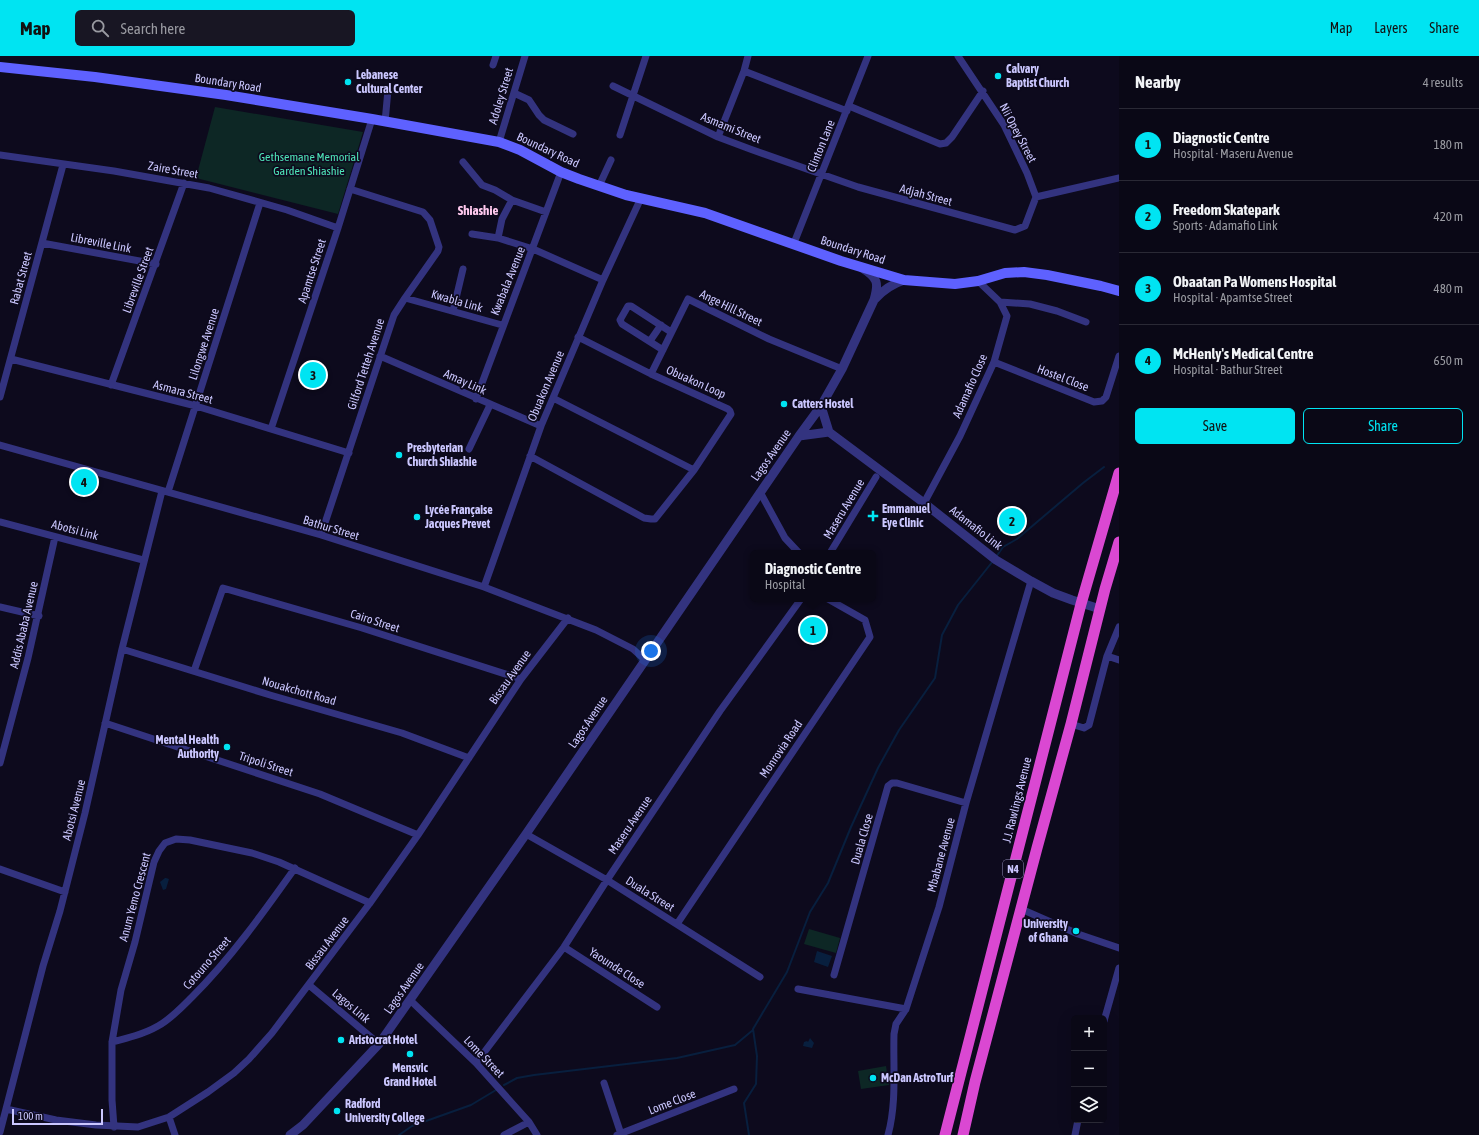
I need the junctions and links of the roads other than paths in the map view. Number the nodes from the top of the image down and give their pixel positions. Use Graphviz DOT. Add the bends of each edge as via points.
graph roads {
  1 [pos="496,56"];
  2 [pos="525,56"];
  3 [pos="646,56"];
  4 [pos="748,56"];
  5 [pos="868,56"];
  6 [pos="958,56"];
  7 [pos="493,65"];
  8 [pos="0,66"];
  9 [pos="744,71"];
  10 [pos="613,86"];
  11 [pos="388,90"];
  12 [pos="983,91"];
  13 [pos="514,93"];
  14 [pos="633,96"];
  15 [pos="848,108"];
  16 [pos="372,119"];
  17 [pos="385,122"];
  18 [pos="573,134"];
  19 [pos="620,135"];
  20 [pos="718,137"];
  21 [pos="499,142"];
  22 [pos="0,155"];
  23 [pos="611,160"];
  24 [pos="463,162"];
  25 [pos="63,165"];
  26 [pos="561,172"];
  27 [pos="822,174"];
  28 [pos="1119,178"];
  29 [pos="184,183"];
  30 [pos="599,186"];
  31 [pos="350,189"];
  32 [pos="1036,197"];
  33 [pos="641,198"];
  34 [pos="512,200"];
  35 [pos="260,203"];
  36 [pos="546,212"];
  37 [pos="338,228"];
  38 [pos="472,234"];
  39 [pos="498,238"];
  40 [pos="42,243"];
  41 [pos="794,243"];
  42 [pos="533,249"];
  43 [pos="156,264"];
  44 [pos="861,267"];
  45 [pos="463,269"];
  46 [pos="603,280"];
  47 [pos="904,280"];
  48 [pos="978,281"];
  49 [pos="1119,291"];
  50 [pos="405,298"];
  51 [pos="874,300"];
  52 [pos="1000,302"];
  53 [pos="453,311"];
  54 [pos="1086,322"];
  55 [pos="502,325"];
  56 [pos="660,325"];
  57 [pos="671,332"];
  58 [pos="578,337"];
  59 [pos="650,340"];
  60 [pos="663,350"];
  61 [pos="380,356"];
  62 [pos="1119,356"];
  63 [pos="11,359"];
  64 [pos="994,362"];
  65 [pos="842,369"];
  66 [pos="651,374"];
  67 [pos="111,384"];
  68 [pos="0,397"];
  69 [pos="553,398"];
  70 [pos="476,399"];
  71 [pos="490,405"];
  72 [pos="196,406"];
  73 [pos="821,406"];
  74 [pos="541,426"];
  75 [pos="271,429"];
  76 [pos="829,432"];
  77 [pos="799,436"];
  78 [pos="0,445"];
  79 [pos="469,449"];
  80 [pos="349,453"];
  81 [pos="530,456"];
  82 [pos="694,470"];
  83 [pos="1119,473"];
  84 [pos="876,477"];
  85 [pos="165,491"];
  86 [pos="760,492"];
  87 [pos="924,503"];
  88 [pos="0,522"];
  89 [pos="321,535"];
  90 [pos="55,537"];
  91 [pos="1119,542"];
  92 [pos="796,550"];
  93 [pos="832,550"];
  94 [pos="144,560"];
  95 [pos="1031,581"];
  96 [pos="484,587"];
  97 [pos="799,602"];
  98 [pos="833,602"];
  99 [pos="1081,604"];
  100 [pos="0,607"];
  101 [pos="1100,609"];
  102 [pos="39,616"];
  103 [pos="568,618"];
  104 [pos="1119,627"];
  105 [pos="122,649"];
  106 [pos="1107,656"];
  107 [pos="645,660"];
  108 [pos="1119,660"];
  109 [pos="194,671"];
  110 [pos="521,679"];
  111 [pos="105,723"];
  112 [pos="1071,724"];
  113 [pos="469,758"];
  114 [pos="0,763"];
  115 [pos="966,803"];
  116 [pos="418,834"];
  117 [pos="526,834"];
  118 [pos="295,868"];
  119 [pos="0,870"];
  120 [pos="607,880"];
  121 [pos="65,892"];
  122 [pos="370,903"];
  123 [pos="1021,909"];
  124 [pos="677,924"];
  125 [pos="564,947"];
  126 [pos="1119,948"];
  127 [pos="1119,968"];
  128 [pos="834,975"];
  129 [pos="760,977"];
  130 [pos="309,985"];
  131 [pos="798,989"];
  132 [pos="410,1000"];
  133 [pos="657,1007"];
  134 [pos="906,1009"];
  135 [pos="1106,1015"];
  136 [pos="112,1042"];
  137 [pos="379,1044"];
  138 [pos="476,1063"];
  139 [pos="604,1082"];
  140 [pos="734,1089"];
  141 [pos="6,1109"];
  142 [pos="170,1118"];
  143 [pos="529,1122"];
  144 [pos="1077,1123"];
  145 [pos="114,1127"];
  146 [pos="0,1132"];
  147 [pos="619,1134"];
  148 [pos="175,1135"];
  149 [pos="290,1135"];
  150 [pos="504,1135"];
  151 [pos="536,1135"];
  152 [pos="888,1135"];
  153 [pos="945,1135"];
  154 [pos="963,1135"];
  155 [pos="1075,1135"];
  1 -- 7 [label="street"];
  2 -- 13 [label="street, Adoley Street"];
  3 -- 14 [label="street"];
  4 -- 9 [label="street"];
  5 -- 15 [label="street, Clinton Lane"];
  6 -- 12 [label="street, Nii Opey Street"];
  8 -- 16 [label="main road, Boundary Road" via="218,94"];
  9 -- 15 [label="street"];
  9 -- 20 [label="street"];
  10 -- 14 [label="street, Asmami Street"];
  11 -- 17 [label="street"];
  12 -- 15 [label="street" via="952,137 946,143 940,144"];
  12 -- 32 [label="street, Nii Opey Street" via="1004,125"];
  13 -- 18 [label="street" via="530,100 544,120"];
  13 -- 21 [label="street, Adoley Street"];
  14 -- 19 [label="street"];
  14 -- 20 [label="street, Asmami Street"];
  15 -- 27 [label="street, Clinton Lane"];
  16 -- 17 [label="main road, Boundary Road"];
  16 -- 31 [label="street, Apamtse Street"];
  17 -- 21 [label="main road, Boundary Road"];
  20 -- 27 [label="street, Asmami Street"];
  21 -- 26 [label="main road, Boundary Road"];
  22 -- 25 [label="street, Zaire Street"];
  23 -- 30 [label="street"];
  24 -- 34 [label="street" via="482,185"];
  25 -- 29 [label="street, Zaire Street"];
  25 -- 40 [label="street, Rabat Street"];
  26 -- 30 [label="main road, Boundary Road"];
  26 -- 36 [label="street, Kwabala Avenue"];
  27 -- 32 [label="street, Adjah Street" via="858,187 1015,230 1024,226"];
  27 -- 41 [label="street, Clinton Lane"];
  28 -- 32 [label="street"];
  29 -- 35 [label="street, Zaire Street"];
  29 -- 43 [label="street, Libreville Street"];
  30 -- 33 [label="main road, Boundary Road"];
  31 -- 37 [label="street, Apamtse Street"];
  31 -- 50 [label="street, Gilford Tetteh Avenue" via="423,212 430,220 438,251"];
  33 -- 41 [label="main road, Boundary Road" via="705,213"];
  33 -- 46 [label="street, Obuakon Avenue"];
  34 -- 36 [label="street"];
  34 -- 39 [label="street" via="502,219"];
  35 -- 37 [label="street, Zaire Street"];
  35 -- 72 [label="street, Lilongwe Avenue"];
  36 -- 42 [label="street, Kwabala Avenue"];
  37 -- 75 [label="street, Apamtse Street"];
  38 -- 39 [label="street"];
  39 -- 42 [label="street"];
  40 -- 43 [label="street, Libreville Link"];
  40 -- 63 [label="street, Rabat Street"];
  41 -- 44 [label="main road, Boundary Road"];
  42 -- 46 [label="street"];
  42 -- 55 [label="street, Kwabala Avenue"];
  43 -- 67 [label="street, Libreville Street"];
  44 -- 47 [label="main road, Boundary Road"];
  44 -- 51 [label="street, Lagos Avenue" via="876,280"];
  45 -- 53 [label="street"];
  46 -- 58 [label="street, Obuakon Avenue"];
  47 -- 48 [label="main road, Boundary Road" via="955,284"];
  47 -- 51 [label="street, Lagos Avenue" via="886,288"];
  48 -- 49 [label="main road, Boundary Road" via="1005,273 1024,272"];
  48 -- 52 [label="street, Adamafio Close"];
  50 -- 53 [label="street, Kwabla Link"];
  50 -- 61 [label="street, Gilford Tetteh Avenue" via="394,315"];
  51 -- 65 [label="street, Lagos Avenue"];
  52 -- 54 [label="street" via="1030,304"];
  52 -- 64 [label="street, Adamafio Close" via="1007,316"];
  53 -- 55 [label="street, Kwabla Link"];
  55 -- 70 [label="street, Kwabala Avenue"];
  56 -- 57 [label="street"];
  56 -- 59 [label="street"];
  56 -- 59 [label="street" via="628,306 620,320 622,324"];
  57 -- 60 [label="street, Ange Hill Street"];
  57 -- 65 [label="street, Ange Hill Street" via="688,298 769,339"];
  58 -- 66 [label="street, Obuakon Loop"];
  58 -- 69 [label="street, Obuakon Avenue"];
  59 -- 60 [label="street"];
  60 -- 66 [label="street, Ange Hill Street"];
  61 -- 70 [label="street, Amay Link"];
  61 -- 80 [label="street, Gilford Tetteh Avenue"];
  62 -- 64 [label="street, Hostel Close" via="1106,397 1102,401 1094,402"];
  63 -- 67 [label="street, Asmara Street"];
  63 -- 68 [label="street, Rabat Street"];
  64 -- 87 [label="street, Adamafio Close" via="960,436"];
  65 -- 73 [label="street, Lagos Avenue"];
  66 -- 82 [label="street, Obuakon Loop" via="730,411"];
  67 -- 72 [label="street, Asmara Street"];
  69 -- 74 [label="street, Obuakon Avenue"];
  69 -- 82 [label="street"];
  70 -- 71 [label="street, Amay Link"];
  71 -- 74 [label="street, Amay Link"];
  71 -- 79 [label="street"];
  72 -- 75 [label="street, Asmara Street"];
  72 -- 85 [label="street, Lilongwe Avenue"];
  73 -- 76 [label="street"];
  73 -- 77 [label="street, Lagos Avenue"];
  74 -- 81 [label="street, Obuakon Avenue"];
  75 -- 80 [label="street, Asmara Street"];
  76 -- 77 [label="street"];
  76 -- 87 [label="street, Adamafio Link"];
  77 -- 86 [label="street, Lagos Avenue"];
  78 -- 85 [label="street, Bathur Street"];
  80 -- 89 [label="street, Gilford Tetteh Avenue"];
  81 -- 82 [label="street" via="651,520 655,519"];
  81 -- 96 [label="street, Obuakon Avenue"];
  83 -- 99 [label="highway, J.J. Rawlings Avenue / N4"];
  84 -- 93 [label="street, Maseru Avenue"];
  85 -- 89 [label="street, Bathur Street"];
  85 -- 94 [label="street, Abotsi Avenue"];
  86 -- 92 [label="street" via="785,538"];
  86 -- 107 [label="street, Lagos Avenue"];
  87 -- 95 [label="street, Adamafio Link" via="996,560"];
  88 -- 90 [label="street, Abotsi Link"];
  89 -- 96 [label="street, Bathur Street"];
  90 -- 94 [label="street, Abotsi Link"];
  90 -- 102 [label="street, Addis Ababa Avenue"];
  91 -- 101 [label="highway, N4"];
  94 -- 105 [label="street, Abotsi Avenue"];
  95 -- 99 [label="street, Adamafio Link"];
  95 -- 115 [label="street, Mbabane Avenue"];
  96 -- 103 [label="street, Bathur Street"];
  97 -- 120 [label="street, Maseru Avenue" via="720,711"];
  98 -- 124 [label="street, Monrovia Road" via="865,620 870,637"];
  99 -- 101 [label="street, Adamafio Link"];
  99 -- 153 [label="highway, J.J. Rawlings Avenue / N4"];
  100 -- 102 [label="street"];
  101 -- 112 [label="highway, N4"];
  102 -- 114 [label="street, Addis Ababa Avenue"];
  103 -- 107 [label="street, Bathur Street" via="633,649"];
  103 -- 110 [label="street, Bissau Avenue"];
  104 -- 106 [label="street"];
  105 -- 109 [label="street, Nouakchott Road"];
  105 -- 111 [label="street, Abotsi Avenue"];
  106 -- 108 [label="street"];
  106 -- 112 [label="street" via="1089,725 1084,728"];
  107 -- 117 [label="street, Lagos Avenue"];
  109 -- 110 [label="street, Cairo Street" via="223,588 362,628"];
  109 -- 113 [label="street, Nouakchott Road" via="402,733"];
  110 -- 113 [label="street, Bissau Avenue"];
  111 -- 116 [label="street, Tripoli Street" via="320,794"];
  111 -- 121 [label="street, Abotsi Avenue"];
  112 -- 123 [label="highway, N4"];
  113 -- 116 [label="street, Bissau Avenue"];
  115 -- 128 [label="street, Duala Close" via="897,783 888,786"];
  115 -- 134 [label="street, Mbabane Avenue" via="939,907"];
  116 -- 122 [label="street, Bissau Avenue"];
  117 -- 120 [label="street, Duala Street"];
  117 -- 132 [label="street, Lagos Avenue"];
  118 -- 122 [label="street, Anum Yemo Crescent"];
  118 -- 136 [label="street, Cotouno Street" via="226,960 176,1013 139,1035"];
  118 -- 136 [label="street, Anum Yemo Crescent" via="252,853 190,840 176,839 165,843 154,862 121,990"];
  119 -- 121 [label="street"];
  120 -- 124 [label="street, Duala Street"];
  120 -- 125 [label="street, Maseru Avenue"];
  121 -- 141 [label="street, Abotsi Avenue"];
  122 -- 130 [label="street, Bissau Avenue"];
  123 -- 126 [label="street" via="1078,934"];
  123 -- 154 [label="highway, N4"];
  124 -- 129 [label="street, Duala Street"];
  125 -- 133 [label="street, Yaounde Close"];
  125 -- 138 [label="street, Maseru Avenue"];
  127 -- 135 [label="street"];
  130 -- 137 [label="street, Lagos Link"];
  130 -- 142 [label="street, Bissau Avenue" via="250,1059"];
  131 -- 134 [label="street"];
  132 -- 137 [label="street, Lagos Avenue"];
  132 -- 138 [label="street, Lome Street"];
  134 -- 152 [label="street, Mbabane Avenue" via="896,1024 894,1034 894,1102"];
  136 -- 145 [label="street, Anum Yemo Crescent"];
  137 -- 149 [label="street, Lagos Avenue" via="303,1125"];
  138 -- 143 [label="street, Lome Street"];
  139 -- 147 [label="street"];
  140 -- 147 [label="street, Lome Close"];
  141 -- 145 [label="street, Bissau Avenue" via="56,1120"];
  141 -- 146 [label="street, Abotsi Avenue"];
  142 -- 145 [label="street, Bissau Avenue" via="138,1127"];
  142 -- 148 [label="street"];
  143 -- 150 [label="street"];
  143 -- 151 [label="street, Lome Street"];
  144 -- 155 [label="street"];
}
